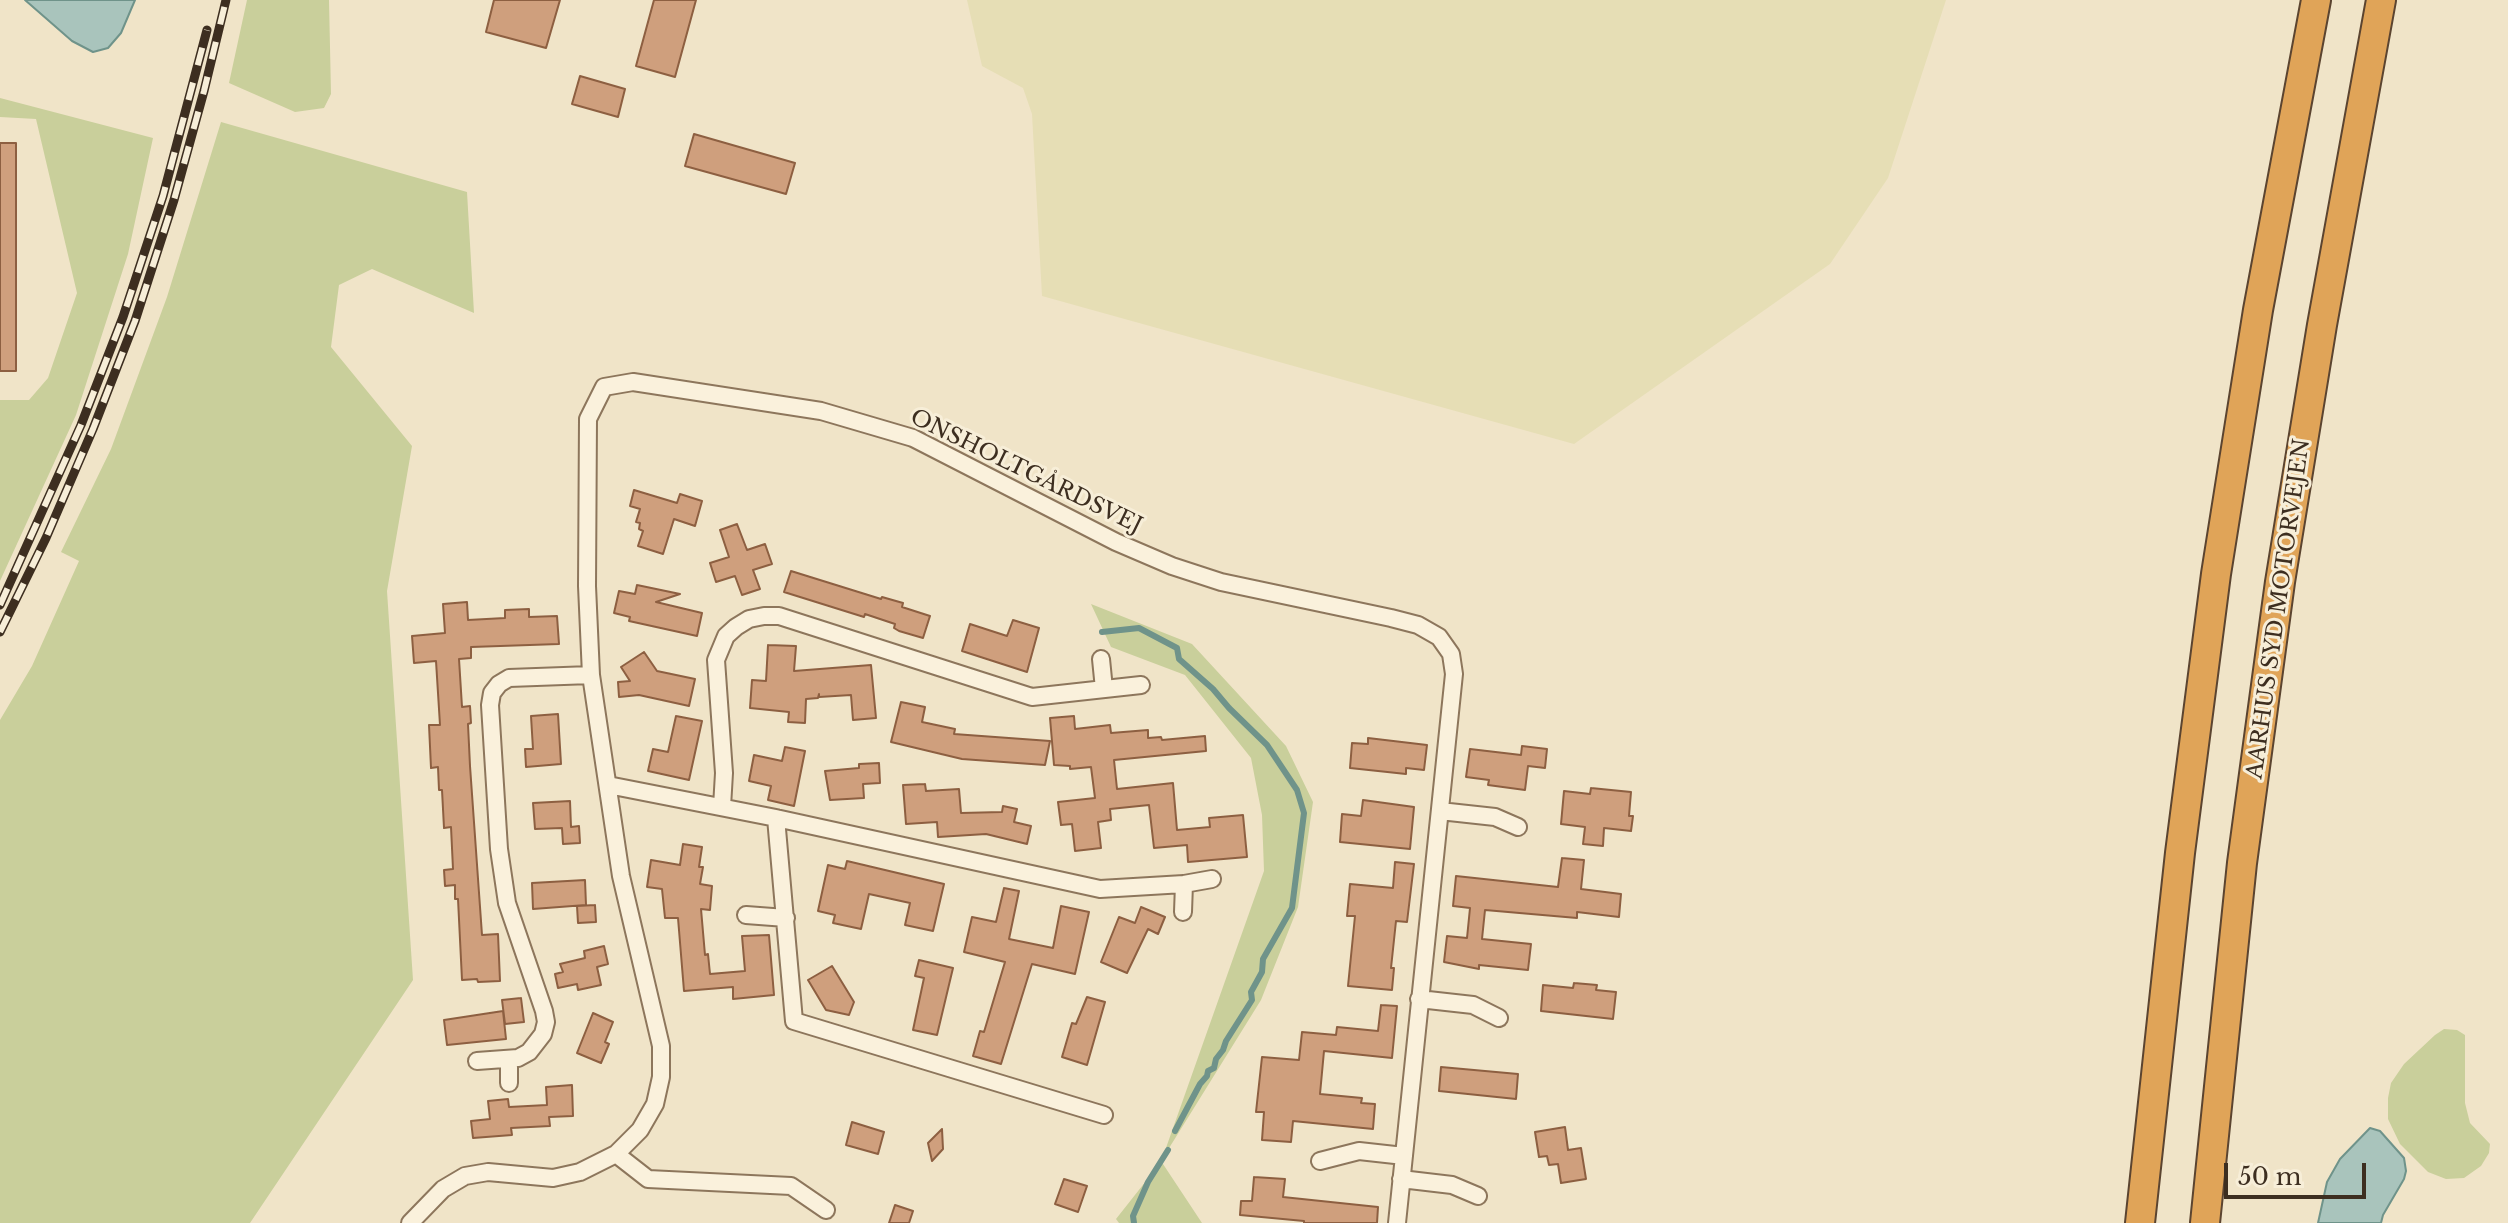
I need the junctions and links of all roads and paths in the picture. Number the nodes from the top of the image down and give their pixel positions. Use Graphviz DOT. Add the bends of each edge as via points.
graph roads {
  1 [pos="2316,0"];
  2 [pos="2381,0"];
  3 [pos="1101,659"];
  4 [pos="591,675"];
  5 [pos="1141,685"];
  6 [pos="1104,689"];
  7 [pos="608,785"];
  8 [pos="722,807"];
  9 [pos="1440,811"];
  10 [pos="776,818"];
  11 [pos="1518,827"];
  12 [pos="1212,879"];
  13 [pos="1184,884"];
  14 [pos="1183,912"];
  15 [pos="746,915"];
  16 [pos="786,918"];
  17 [pos="1419,999"];
  18 [pos="1499,1018"];
  19 [pos="509,1059"];
  20 [pos="477,1061"];
  21 [pos="509,1083"];
  22 [pos="1104,1115"];
  23 [pos="616,1154"];
  24 [pos="1404,1156"];
  25 [pos="1320,1161"];
  26 [pos="1401,1179"];
  27 [pos="1478,1196"];
  28 [pos="826,1210"];
  29 [pos="410,1223"];
  30 [pos="1397,1223"];
  31 [pos="2140,1223"];
  32 [pos="2205,1223"];
  1 -- 31 [label="highway" via="2216,574"];
  2 -- 32 [label="highway, AARHUS SYD MOTORVEJEN" via="2280,582 2242,863"];
  3 -- 6 [label="street"];
  4 -- 7 [label="street, ONSHOLTGÅRDSVEJ"];
  4 -- 9 [label="street, ONSHOLTGÅRDSVEJ" via="588,419 604,387 633,382 821,411 913,438 1172,566 1221,582 1418,625 1439,637 1451,654 1454,674"];
  4 -- 19 [label="street" via="509,678 492,693 499,849 507,903 546,1022 529,1052"];
  5 -- 6 [label="street"];
  6 -- 8 [label="street" via="1032,697 779,616 749,619 726,636 716,660"];
  7 -- 8 [label="street"];
  7 -- 23 [label="street, ONSHOLTGÅRDSVEJ" via="621,876 661,1046 655,1104 640,1130"];
  8 -- 10 [label="street"];
  9 -- 11 [label="street" via="1495,817"];
  9 -- 17 [label="street, ONSHOLTGÅRDSVEJ"];
  10 -- 13 [label="street" via="1100,889"];
  10 -- 16 [label="street"];
  12 -- 13 [label="street"];
  13 -- 14 [label="street"];
  15 -- 16 [label="street"];
  16 -- 22 [label="street" via="794,1021"];
  17 -- 18 [label="street" via="1473,1005"];
  17 -- 24 [label="street, ONSHOLTGÅRDSVEJ"];
  19 -- 20 [label="street"];
  19 -- 21 [label="street"];
  23 -- 28 [label="street" via="648,1179 791,1186"];
  23 -- 29 [label="street, ONSHOLTGÅRDSVEJ" via="580,1172 553,1178 488,1172 465,1176 443,1189"];
  24 -- 25 [label="street" via="1359,1151"];
  24 -- 26 [label="street, ONSHOLTGÅRDSVEJ"];
  26 -- 27 [label="street" via="1452,1185"];
  26 -- 30 [label="street, ONSHOLTGÅRDSVEJ"];
}
